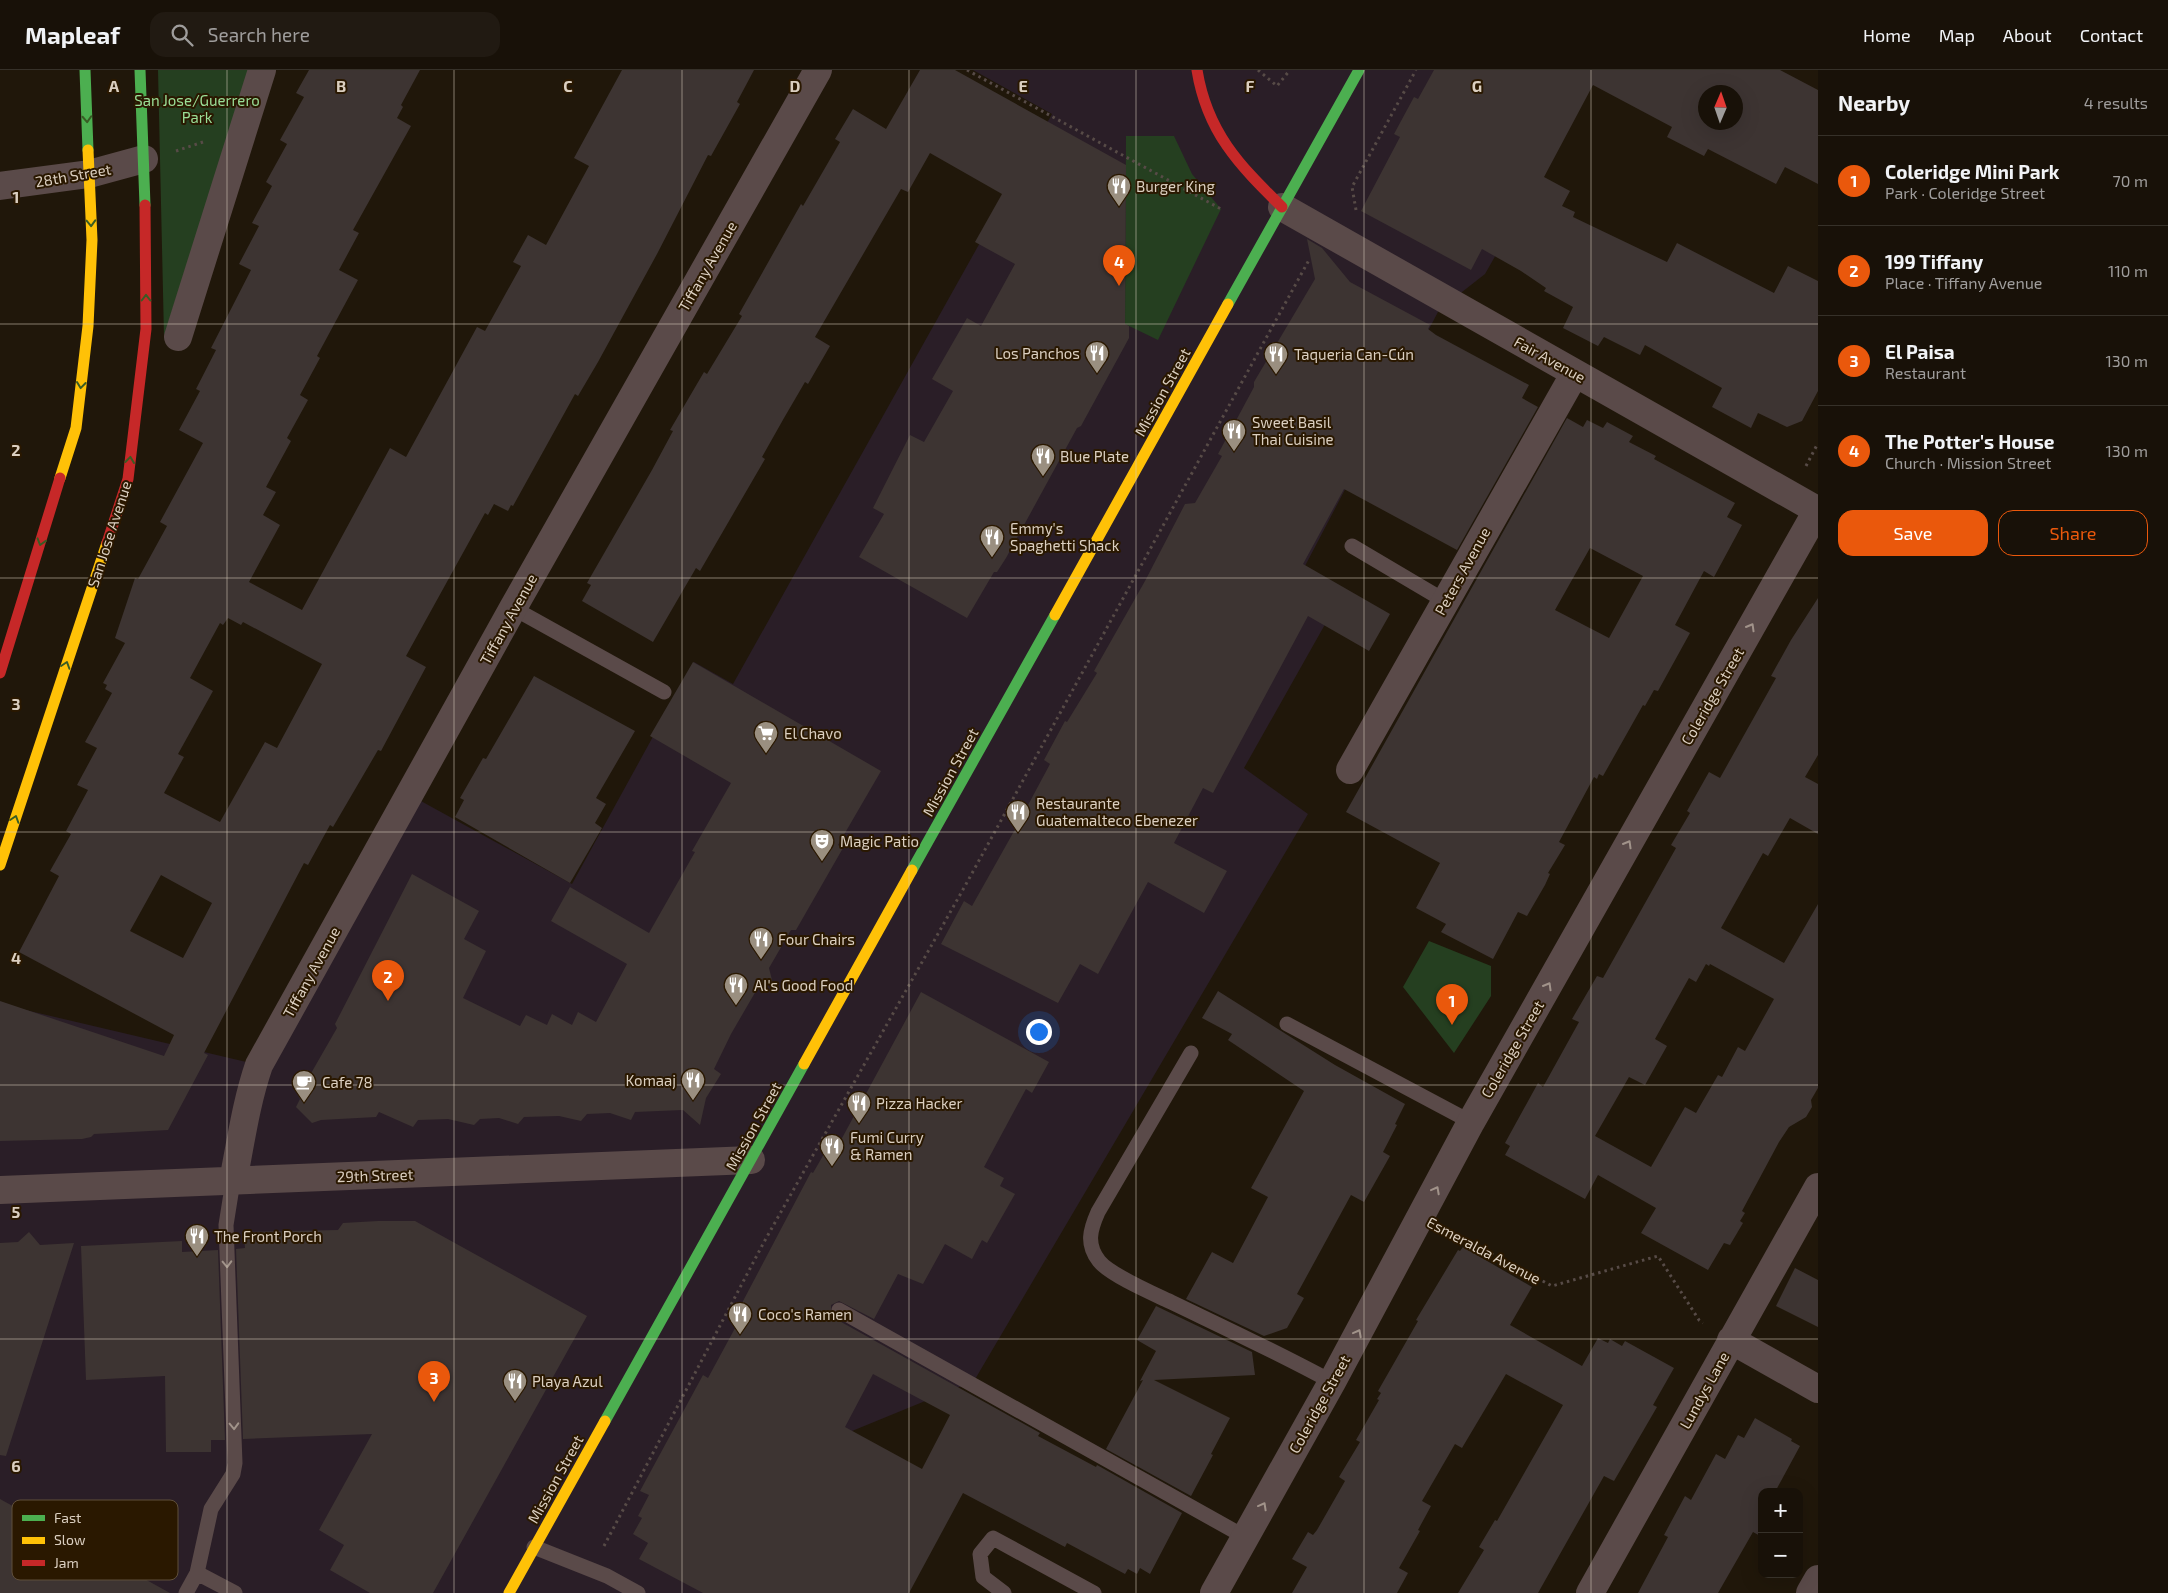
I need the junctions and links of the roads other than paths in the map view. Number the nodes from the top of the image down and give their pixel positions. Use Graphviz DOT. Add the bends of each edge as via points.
graph roads {
  1 [pos="85,70"];
  2 [pos="140,70"];
  3 [pos="262,70"];
  4 [pos="818,70"];
  5 [pos="1196,70"];
  6 [pos="1359,70"];
  7 [pos="144,159"];
  8 [pos="89,174"];
  9 [pos="0,186"];
  10 [pos="1282,207"];
  11 [pos="178,337"];
  12 [pos="1575,373"];
  13 [pos="1818,509"];
  14 [pos="1352,546"];
  15 [pos="1445,601"];
  16 [pos="513,608"];
  17 [pos="0,673"];
  18 [pos="664,692"];
  19 [pos="1350,770"];
  20 [pos="0,865"];
  21 [pos="1287,1024"];
  22 [pos="1191,1053"];
  23 [pos="1471,1122"];
  24 [pos="751,1160"];
  25 [pos="233,1180"];
  26 [pos="1818,1187"];
  27 [pos="0,1190"];
  28 [pos="839,1310"];
  29 [pos="1732,1340"];
  30 [pos="1332,1382"];
  31 [pos="1818,1389"];
  32 [pos="1245,1537"];
  33 [pos="534,1547"];
  34 [pos="197,1573"];
  35 [pos="1818,1579"];
  36 [pos="1218,1586"];
  37 [pos="186,1593"];
  38 [pos="235,1593"];
  39 [pos="509,1593"];
  40 [pos="638,1593"];
  41 [pos="1004,1593"];
  42 [pos="1094,1593"];
  43 [pos="1590,1593"];
  44 [pos="1810,1593"];
  1 -- 8 [label="main road, one-way"];
  2 -- 7 [label="main road, San Jose Avenue"];
  3 -- 11 [label="street"];
  4 -- 16 [label="street, Tiffany Avenue"];
  5 -- 10 [label="main road" via="1206,113 1224,144"];
  6 -- 10 [label="main road, Mission Street"];
  7 -- 8 [label="street, 28th Street"];
  20 -- 7 [label="main road, San Jose Avenue, one-way" via="128,479 146,329"];
  8 -- 9 [label="street, 28th Street"];
  8 -- 17 [label="main road, one-way" via="92,240 88,326 76,428"];
  10 -- 12 [label="street, Fair Avenue"];
  10 -- 24 [label="main road, Mission Street"];
  12 -- 13 [label="street, Fair Avenue"];
  12 -- 15 [label="street, Peters Avenue"];
  23 -- 13 [label="street, Coleridge Street, one-way"];
  14 -- 15 [label="lane"];
  15 -- 19 [label="street, Peters Avenue"];
  16 -- 18 [label="lane"];
  16 -- 25 [label="street, Tiffany Avenue" via="259,1065 244,1119"];
  21 -- 23 [label="lane"];
  22 -- 30 [label="lane" via="1098,1212 1091,1227 1089,1243 1099,1262 1127,1281"];
  30 -- 23 [label="street, Coleridge Street, one-way"];
  24 -- 25 [label="street, 29th Street"];
  24 -- 33 [label="main road, Mission Street"];
  25 -- 27 [label="street, 29th Street"];
  25 -- 34 [label="lane, one-way" via="226,1225 235,1463 233,1474 211,1509"];
  26 -- 29 [label="street, Lundys Lane"];
  28 -- 32 [label="lane"];
  29 -- 31 [label="street"];
  29 -- 43 [label="street, Lundys Lane"];
  32 -- 30 [label="street, Coleridge Street, one-way"];
  32 -- 36 [label="street, Coleridge Street"];
  33 -- 39 [label="main road, Mission Street"];
  33 -- 40 [label="lane"];
  34 -- 37 [label="lane"];
  34 -- 38 [label="lane"];
  35 -- 44 [label="street"];
  41 -- 42 [label="lane" via="982,1578 980,1554 993,1538"];
}
